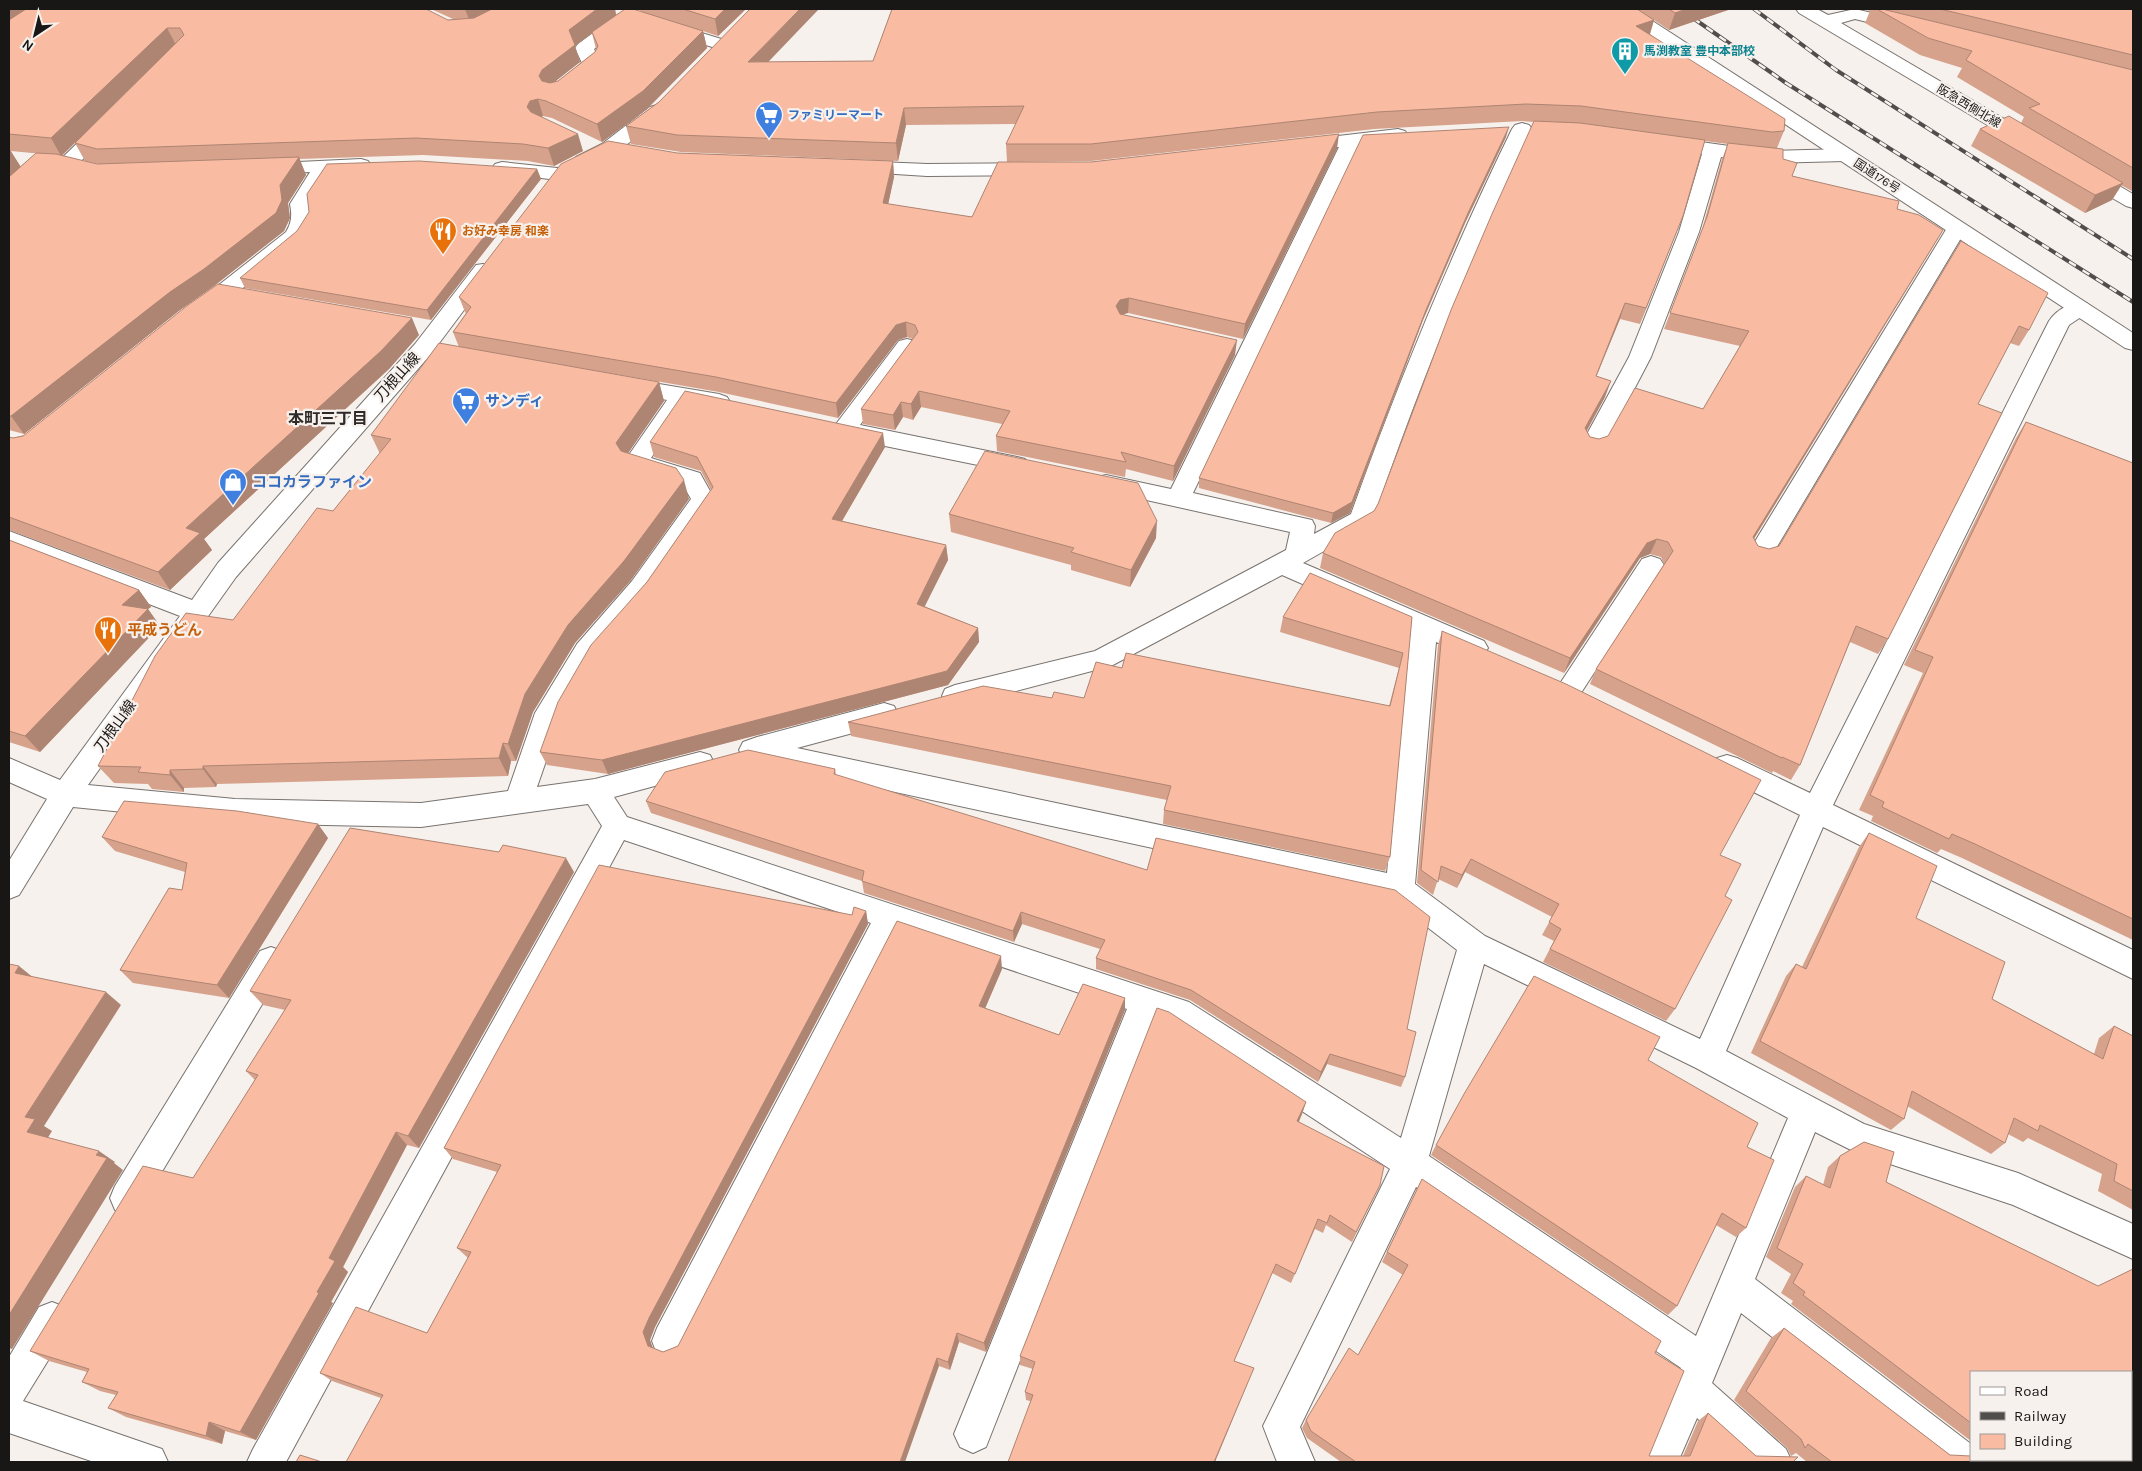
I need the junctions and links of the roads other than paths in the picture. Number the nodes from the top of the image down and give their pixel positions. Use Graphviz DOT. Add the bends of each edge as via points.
graph roads {
  1 [pos="1622,9"];
  2 [pos="1805,9"];
  3 [pos="630,13"];
  4 [pos="1826,21"];
  5 [pos="656,24"];
  6 [pos="1922,31"];
  7 [pos="722,46"];
  8 [pos="555,93"];
  9 [pos="675,93"];
  10 [pos="121,111"];
  11 [pos="1522,129"];
  12 [pos="1413,135"];
  13 [pos="1353,139"];
  14 [pos="1644,140"];
  15 [pos="1286,147"];
  16 [pos="599,148"];
  17 [pos="1713,150"];
  18 [pos="2046,151"];
  19 [pos="636,152"];
  20 [pos="1845,155"];
  21 [pos="17,159"];
  22 [pos="41,163"];
  23 [pos="67,164"];
  24 [pos="383,164"];
  25 [pos="2070,165"];
  26 [pos="324,166"];
  27 [pos="480,166"];
  28 [pos="838,166"];
  29 [pos="245,169"];
  30 [pos="91,170"];
  31 [pos="1053,170"];
  32 [pos="557,174"];
  33 [pos="9,191"];
  34 [pos="539,197"];
  35 [pos="2133,202"];
  36 [pos="1957,228"];
  37 [pos="497,252"];
  38 [pos="222,293"];
  39 [pos="252,298"];
  40 [pos="2079,308"];
  41 [pos="181,322"];
  42 [pos="426,335"];
  43 [pos="2133,342"];
  44 [pos="907,346"];
  45 [pos="451,354"];
  46 [pos="605,382"];
  47 [pos="682,396"];
  48 [pos="737,406"];
  49 [pos="820,424"];
  50 [pos="844,430"];
  51 [pos="1593,445"];
  52 [pos="1035,468"];
  53 [pos="1083,478"];
  54 [pos="1179,498"];
  55 [pos="9,540"];
  56 [pos="1760,554"];
  57 [pos="1290,560"];
  58 [pos="1651,564"];
  59 [pos="197,612"];
  60 [pos="1424,625"];
  61 [pos="1497,657"];
  62 [pos="1543,677"];
  63 [pos="1570,689"];
  64 [pos="933,702"];
  65 [pos="1597,702"];
  66 [pos="904,709"];
  67 [pos="737,754"];
  68 [pos="1702,754"];
  69 [pos="9,769"];
  70 [pos="595,792"];
  71 [pos="65,795"];
  72 [pos="518,802"];
  73 [pos="1816,810"];
  74 [pos="617,826"];
  75 [pos="9,886"];
  76 [pos="1400,889"];
  77 [pos="890,916"];
  78 [pos="288,933"];
  79 [pos="1474,945"];
  80 [pos="2133,965"];
  81 [pos="1146,1002"];
  82 [pos="1707,1058"];
  83 [pos="1807,1111"];
  84 [pos="1410,1163"];
  85 [pos="112,1222"];
  86 [pos="2133,1242"];
  87 [pos="1734,1285"];
  88 [pos="66,1298"];
  89 [pos="670,1341"];
  90 [pos="1697,1375"];
  91 [pos="9,1391"];
  92 [pos="9,1415"];
  93 [pos="973,1434"];
  94 [pos="149,1462"];
  95 [pos="266,1462"];
  96 [pos="1296,1462"];
  97 [pos="1658,1462"];
  98 [pos="1773,1462"];
  99 [pos="1964,1462"];
  1 -- 20 [label="main road, 国道176号"];
  2 -- 4 [label="main road, 阪急西側北線"];
  3 -- 8 [label="main road" via="584,48 592,64"];
  4 -- 6 [label="main road" via="1855,14"];
  4 -- 18 [label="main road, 阪急西側北線"];
  5 -- 7 [label="main road"];
  9 -- 16 [label="main road" via="655,114"];
  10 -- 23 [label="main road"];
  11 -- 57 [label="main road" via="1485,204 1393,426 1361,519"];
  12 -- 13 [label="main road"];
  13 -- 15 [label="main road"];
  13 -- 54 [label="main road" via="1241,348"];
  14 -- 17 [label="main road"];
  16 -- 19 [label="main road"];
  16 -- 32 [label="main road"];
  17 -- 20 [label="main road" via="1765,157"];
  17 -- 51 [label="main road" via="1689,232 1640,357"];
  20 -- 36 [label="main road, 国道176号"];
  21 -- 22 [label="main road"];
  22 -- 23 [label="main road"];
  22 -- 33 [label="main road"];
  23 -- 30 [label="main road"];
  24 -- 26 [label="main road"];
  25 -- 35 [label="main road"];
  26 -- 29 [label="main road"];
  26 -- 38 [label="main road" via="300,204 302,224 292,236"];
  27 -- 32 [label="main road"];
  28 -- 31 [label="main road"];
  32 -- 34 [label="main road"];
  36 -- 40 [label="main road, 国道176号"];
  36 -- 56 [label="main road"];
  37 -- 42 [label="main road, 刀根山線"];
  38 -- 39 [label="main road"];
  38 -- 41 [label="main road"];
  40 -- 43 [label="main road, 国道176号"];
  40 -- 73 [label="main road" via="2060,321"];
  42 -- 45 [label="main road"];
  42 -- 59 [label="main road, 刀根山線" via="227,570"];
  44 -- 50 [label="main road"];
  46 -- 47 [label="main road"];
  47 -- 48 [label="main road"];
  47 -- 72 [label="main road" via="636,462 692,479 703,500 641,588 586,651 549,713"];
  49 -- 50 [label="main road"];
  50 -- 52 [label="main road"];
  53 -- 54 [label="main road"];
  54 -- 57 [label="main road" via="1303,526"];
  55 -- 59 [label="main road"];
  57 -- 60 [label="main road"];
  57 -- 64 [label="main road" via="1102,660"];
  58 -- 63 [label="main road"];
  59 -- 71 [label="main road, 刀根山線"];
  60 -- 61 [label="main road"];
  60 -- 76 [label="main road"];
  62 -- 63 [label="main road"];
  63 -- 65 [label="main road"];
  66 -- 67 [label="main road"];
  67 -- 70 [label="main road"];
  67 -- 76 [label="main road"];
  68 -- 73 [label="main road"];
  69 -- 71 [label="main road"];
  70 -- 72 [label="main road"];
  70 -- 74 [label="main road"];
  71 -- 72 [label="main road" via="235,811 353,827"];
  71 -- 75 [label="main road, 刀根山線"];
  73 -- 80 [label="main road"];
  73 -- 82 [label="main road"];
  74 -- 77 [label="main road"];
  74 -- 95 [label="main road"];
  76 -- 79 [label="main road"];
  77 -- 81 [label="main road"];
  77 -- 89 [label="main road"];
  78 -- 85 [label="main road"];
  79 -- 82 [label="main road"];
  79 -- 84 [label="main road"];
  81 -- 84 [label="main road" via="1178,1012"];
  81 -- 93 [label="main road"];
  82 -- 83 [label="main road"];
  83 -- 86 [label="main road" via="1857,1137 2018,1190"];
  83 -- 87 [label="main road"];
  84 -- 90 [label="main road"];
  84 -- 96 [label="main road" via="1281,1426"];
  87 -- 90 [label="main road"];
  87 -- 99 [label="main road"];
  88 -- 91 [label="main road"];
  90 -- 97 [label="main road"];
  90 -- 98 [label="main road"];
  92 -- 94 [label="main road"];
}
